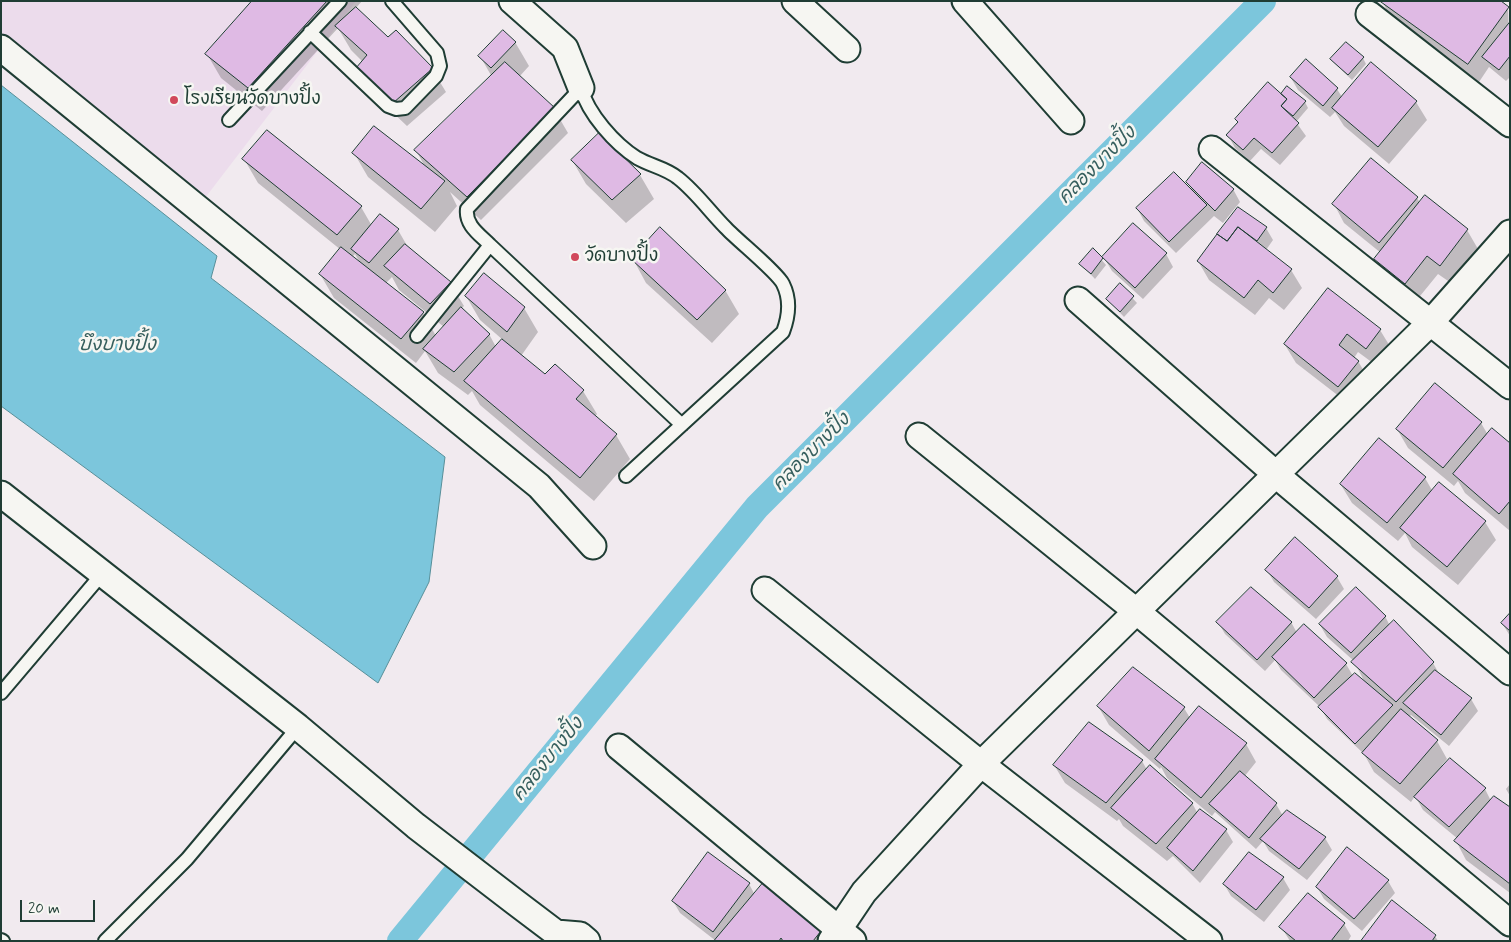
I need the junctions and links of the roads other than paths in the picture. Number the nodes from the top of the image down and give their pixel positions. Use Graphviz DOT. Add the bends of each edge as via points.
graph roads {
  1 [pos="340,1"];
  2 [pos="392,1"];
  3 [pos="512,1"];
  4 [pos="795,1"];
  5 [pos="965,1"];
  6 [pos="1369,14"];
  7 [pos="310,32"];
  8 [pos="1,48"];
  9 [pos="847,49"];
  10 [pos="581,88"];
  11 [pos="229,120"];
  12 [pos="1071,120"];
  13 [pos="1510,124"];
  14 [pos="1212,149"];
  15 [pos="1510,233"];
  16 [pos="490,245"];
  17 [pos="1078,300"];
  18 [pos="1431,322"];
  19 [pos="417,336"];
  20 [pos="1510,386"];
  21 [pos="682,426"];
  22 [pos="919,436"];
  23 [pos="1276,474"];
  24 [pos="626,476"];
  25 [pos="1,494"];
  26 [pos="593,546"];
  27 [pos="102,574"];
  28 [pos="765,590"];
  29 [pos="1136,611"];
  30 [pos="1510,672"];
  31 [pos="1,693"];
  32 [pos="298,727"];
  33 [pos="619,746"];
  34 [pos="981,764"];
  35 [pos="1510,924"];
  36 [pos="557,937"];
  37 [pos="841,937"];
  38 [pos="105,941"];
  39 [pos="587,941"];
  40 [pos="1209,941"];
  1 -- 7 [label="lane"];
  2 -- 7 [label="lane" via="437,53 440,66 436,76 405,108 388,106"];
  3 -- 10 [label="street" via="565,48"];
  4 -- 9 [label="street"];
  5 -- 12 [label="street"];
  6 -- 13 [label="street"];
  7 -- 11 [label="lane"];
  8 -- 26 [label="street" via="539,486"];
  10 -- 16 [label="lane" via="467,209 470,226"];
  10 -- 21 [label="lane" via="595,118 629,151 679,178 724,227 783,283 789,317 783,332"];
  14 -- 18 [label="street"];
  15 -- 18 [label="street"];
  16 -- 19 [label="lane"];
  16 -- 21 [label="lane"];
  17 -- 23 [label="street"];
  18 -- 20 [label="street"];
  18 -- 23 [label="street"];
  21 -- 24 [label="lane"];
  22 -- 29 [label="street"];
  23 -- 29 [label="street"];
  23 -- 30 [label="street"];
  25 -- 27 [label="street"];
  27 -- 31 [label="lane"];
  27 -- 32 [label="street"];
  28 -- 34 [label="street"];
  29 -- 34 [label="street"];
  29 -- 35 [label="street"];
  32 -- 36 [label="street" via="416,826"];
  32 -- 38 [label="lane" via="187,859"];
  33 -- 37 [label="street"];
  34 -- 37 [label="street" via="864,892"];
  34 -- 40 [label="street"];
  36 -- 39 [label="street" via="580,935"];
}
